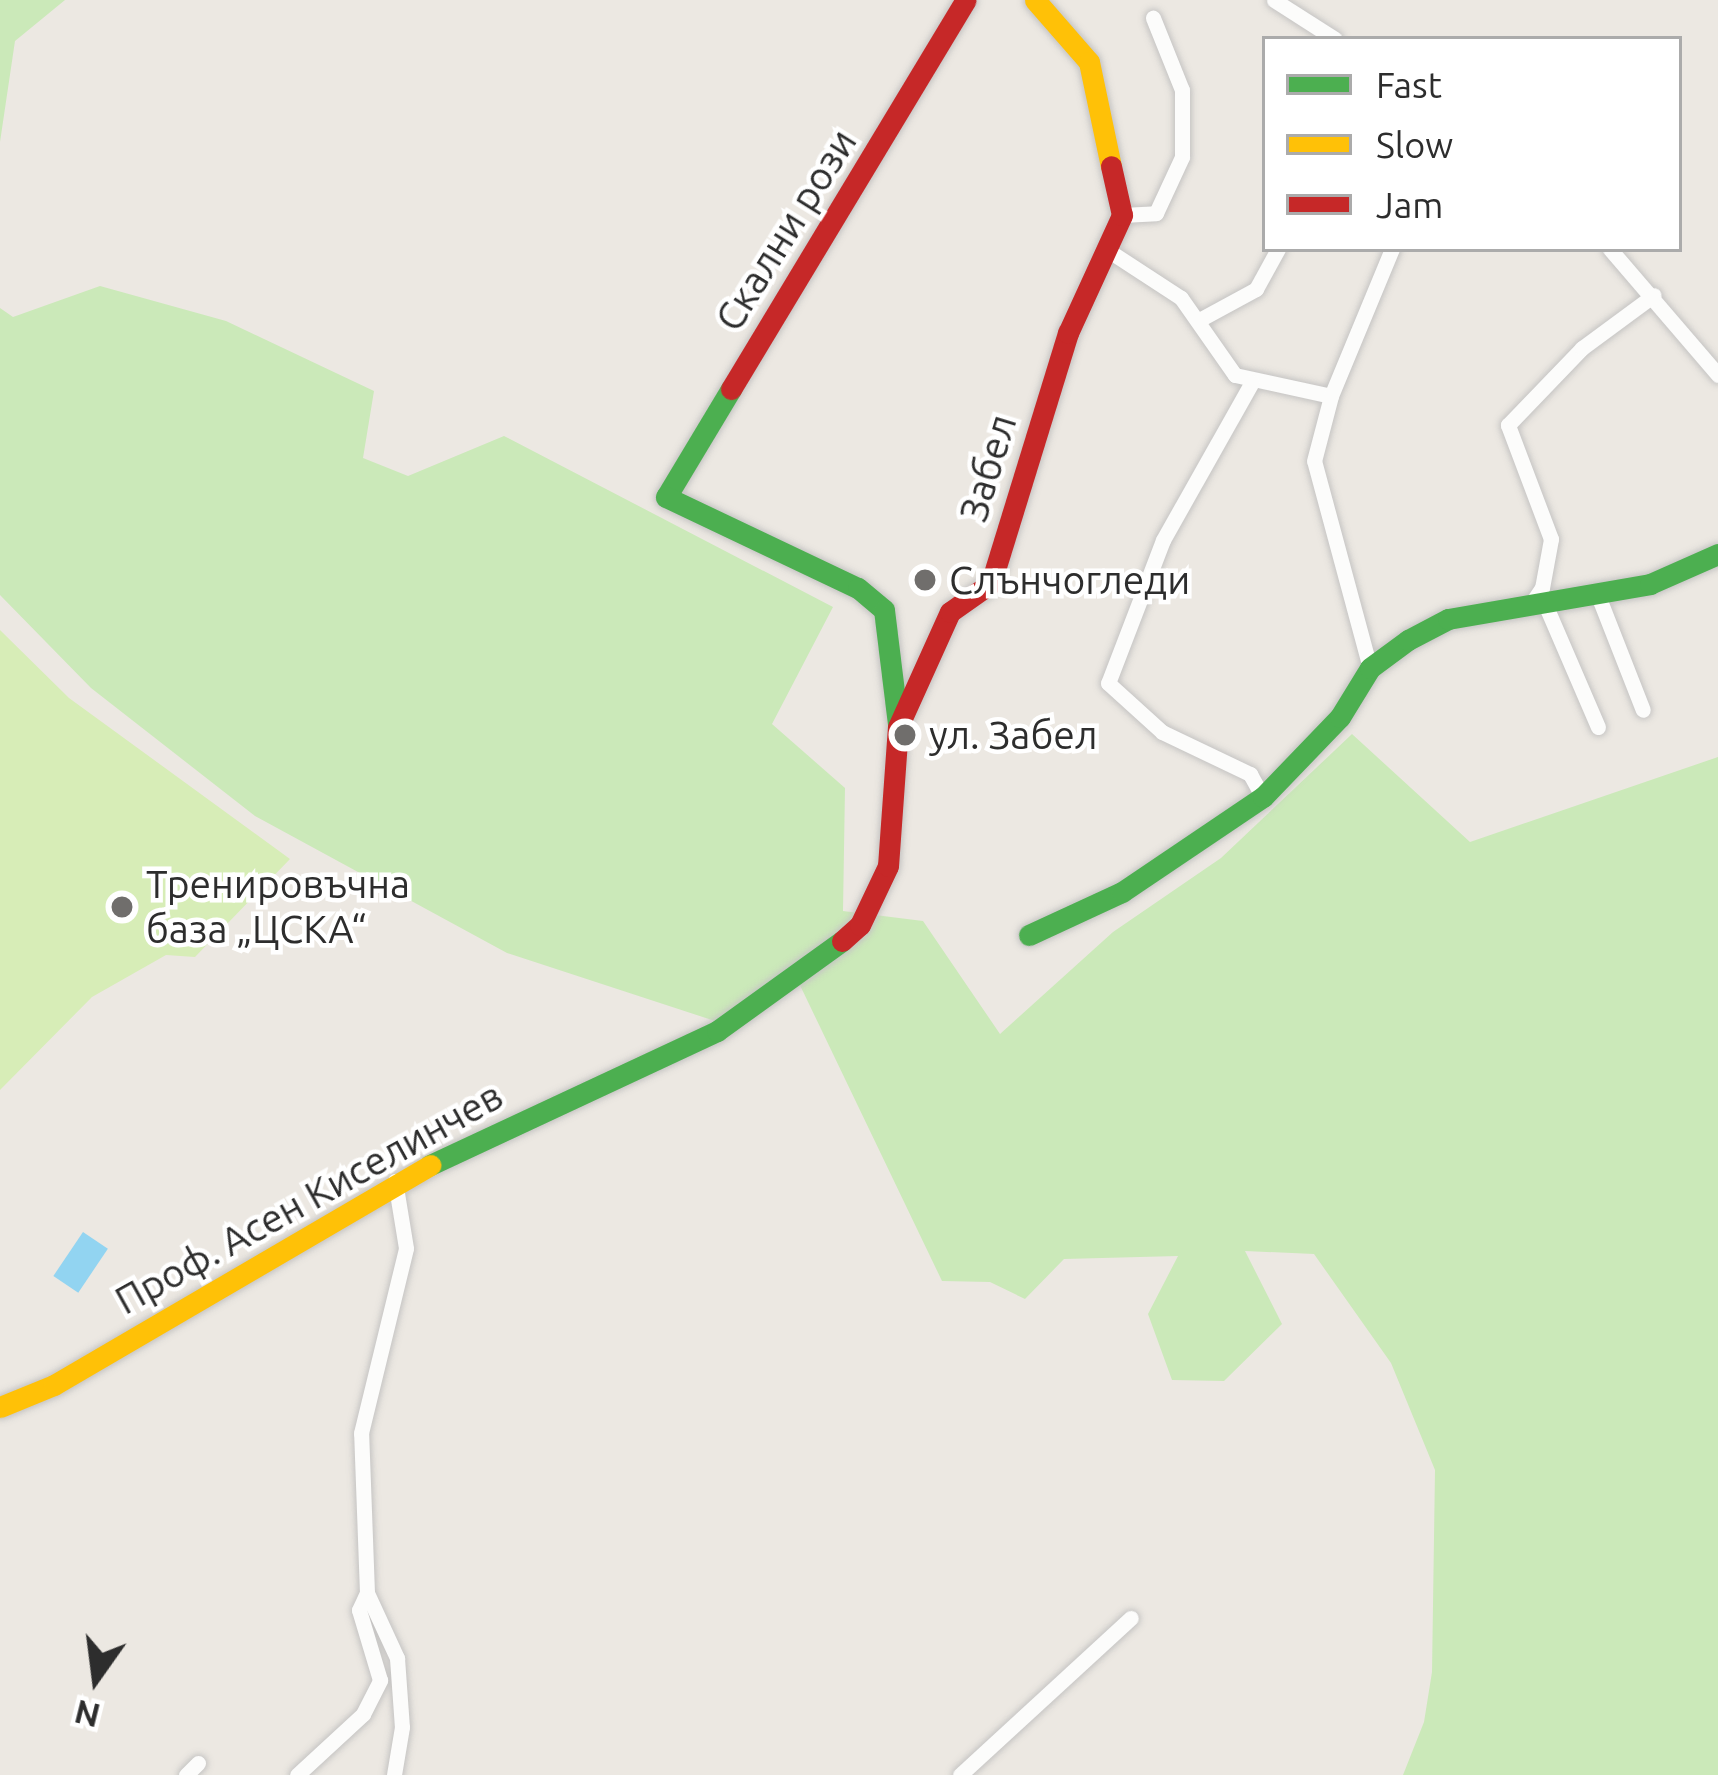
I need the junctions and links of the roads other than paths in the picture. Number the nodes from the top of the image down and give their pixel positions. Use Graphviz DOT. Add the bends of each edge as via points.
graph roads {
  1 [pos="966,0"];
  2 [pos="1034,0"];
  3 [pos="1274,0"];
  4 [pos="1153,18"];
  5 [pos="1330,36"];
  6 [pos="1122,215"];
  7 [pos="1109,251"];
  8 [pos="1276,252"];
  9 [pos="1391,252"];
  10 [pos="1613,252"];
  11 [pos="1654,295"];
  12 [pos="1198,320"];
  13 [pos="1718,375"];
  14 [pos="1252,382"];
  15 [pos="1331,396"];
  16 [pos="1718,554"];
  17 [pos="1599,598"];
  18 [pos="1537,606"];
  19 [pos="1370,668"];
  20 [pos="1643,710"];
  21 [pos="898,727"];
  22 [pos="1598,727"];
  23 [pos="1263,797"];
  24 [pos="1028,935"];
  25 [pos="839,945"];
  26 [pos="395,1181"];
  27 [pos="0,1407"];
  28 [pos="368,1593"];
  29 [pos="1131,1618"];
  30 [pos="297,1775"];
  31 [pos="394,1775"];
  32 [pos="960,1775"];
  1 -- 21 [label="street, Скални рози" via="666,497 858,588 884,610"];
  2 -- 6 [label="street" via="1089,62"];
  3 -- 5 [label="street"];
  4 -- 6 [label="street" via="1182,89 1181,157 1156,213"];
  6 -- 7 [label="street, Забел"];
  7 -- 12 [label="street" via="1148,272"];
  7 -- 21 [label="street, Забел" via="1068,333 991,583 950,612"];
  8 -- 12 [label="street" via="1256,289"];
  9 -- 15 [label="street"];
  10 -- 11 [label="street"];
  11 -- 13 [label="street"];
  11 -- 18 [label="street" via="1582,348 1508,425 1551,539"];
  12 -- 14 [label="street" via="1224,366"];
  14 -- 15 [label="street"];
  14 -- 23 [label="street" via="1162,540 1108,683 1162,732 1250,774"];
  15 -- 19 [label="street" via="1315,478"];
  16 -- 17 [label="street"];
  17 -- 18 [label="street"];
  17 -- 20 [label="street"];
  18 -- 19 [label="street" via="1448,619"];
  18 -- 22 [label="street"];
  19 -- 23 [label="street" via="1340,717"];
  21 -- 25 [label="street, Забел" via="888,866 879,897"];
  23 -- 24 [label="street" via="1122,892"];
  25 -- 26 [label="street, Проф. Асен Киселинчев" via="717,1031"];
  26 -- 27 [label="street, Проф. Асен Киселинчев" via="54,1385"];
  26 -- 28 [label="street" via="404,1262 361,1433"];
  28 -- 30 [label="street" via="359,1610 380,1666 377,1694"];
  28 -- 31 [label="street" via="397,1658 402,1726"];
  29 -- 32 [label="street"];
}
